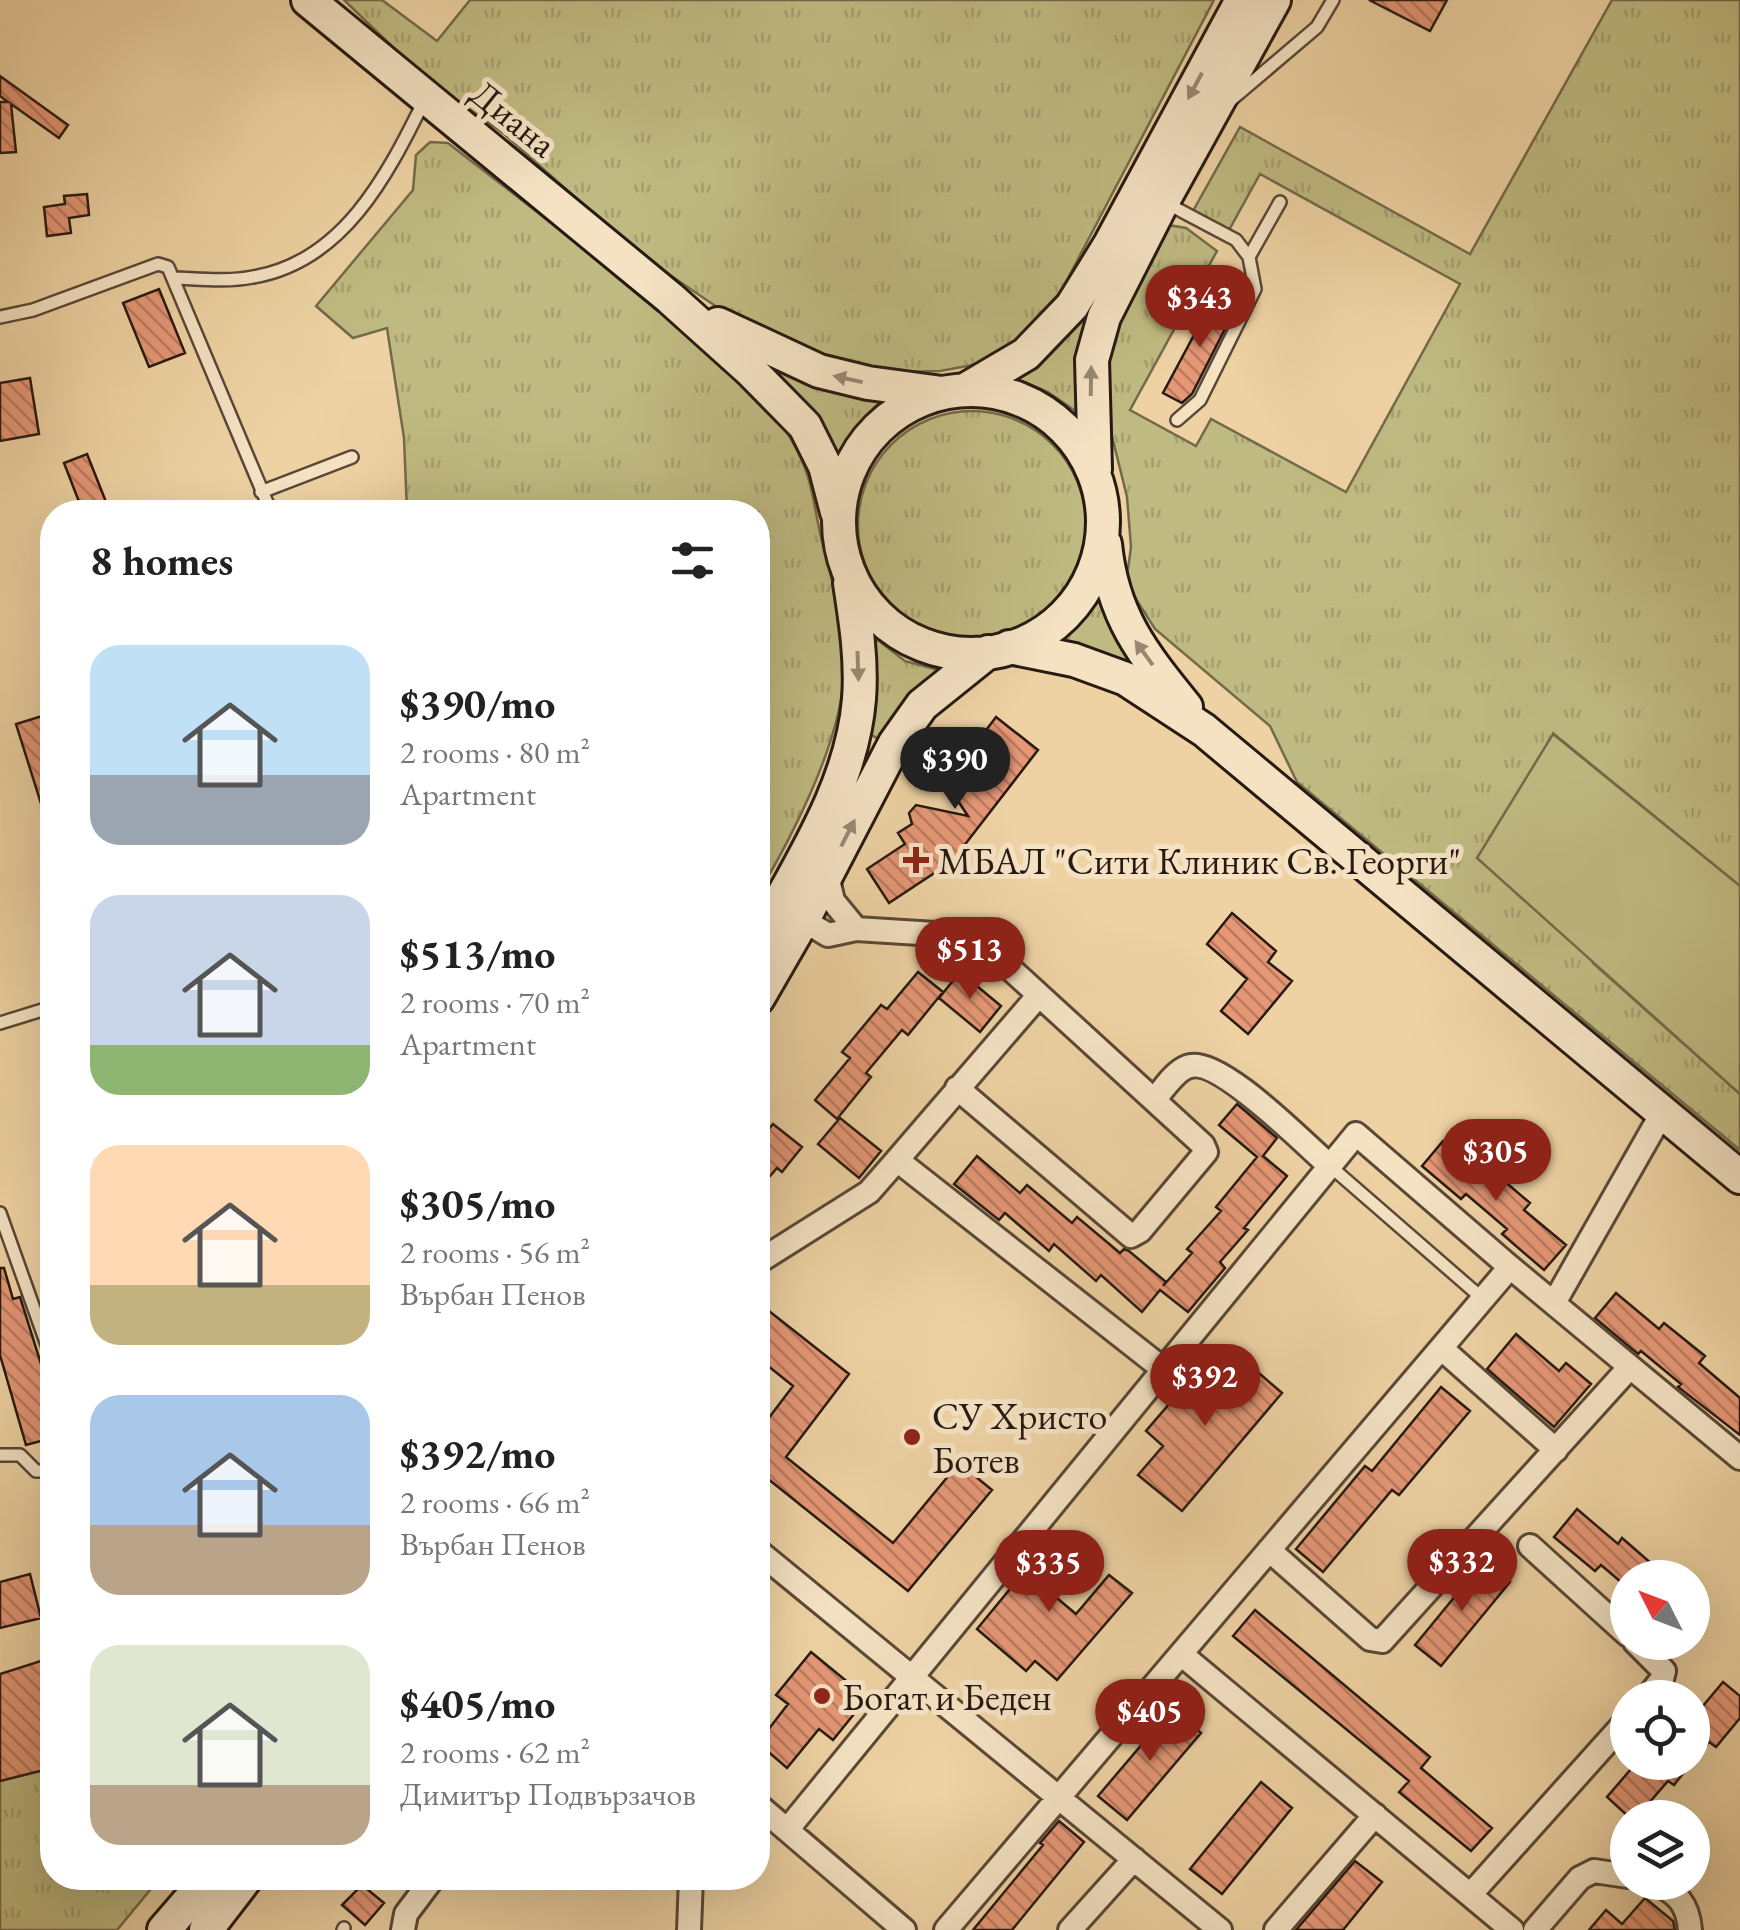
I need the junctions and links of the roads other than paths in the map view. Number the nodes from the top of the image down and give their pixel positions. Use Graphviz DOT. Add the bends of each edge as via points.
graph roads {
  1 [pos="308,0"];
  2 [pos="1242,0"];
  3 [pos="1274,0"];
  4 [pos="1333,0"];
  5 [pos="426,98"];
  6 [pos="1211,114"];
  7 [pos="1162,201"];
  8 [pos="1280,202"];
  9 [pos="1248,257"];
  10 [pos="175,278"];
  11 [pos="670,298"];
  12 [pos="0,317"];
  13 [pos="955,392"];
  14 [pos="1178,420"];
  15 [pos="352,457"];
  16 [pos="1096,478"];
  17 [pos="261,492"];
  18 [pos="265,500"];
  19 [pos="839,521"];
  20 [pos="1102,524"];
  21 [pos="848,569"];
  22 [pos="999,650"];
  23 [pos="1204,730"];
  24 [pos="824,816"];
  25 [pos="827,875"];
  26 [pos="770,918"];
  27 [pos="803,920"];
  28 [pos="856,929"];
  29 [pos="770,977"];
  30 [pos="1039,995"];
  31 [pos="40,1010"];
  32 [pos="0,1022"];
  33 [pos="957,1088"];
  34 [pos="1154,1100"];
  35 [pos="1661,1114"];
  36 [pos="897,1160"];
  37 [pos="1330,1166"];
  38 [pos="1740,1178"];
  39 [pos="0,1213"];
  40 [pos="770,1254"];
  41 [pos="1510,1268"];
  42 [pos="1483,1300"];
  43 [pos="1554,1303"];
  44 [pos="40,1325"];
  45 [pos="1442,1348"];
  46 [pos="1629,1368"];
  47 [pos="1164,1369"];
  48 [pos="0,1440"];
  49 [pos="1556,1450"];
  50 [pos="2,1455"];
  51 [pos="1740,1458"];
  52 [pos="40,1471"];
  53 [pos="1530,1546"];
  54 [pos="1270,1550"];
  55 [pos="770,1561"];
  56 [pos="1610,1619"];
  57 [pos="1181,1654"];
  58 [pos="912,1676"];
  59 [pos="1610,1740"];
  60 [pos="1059,1797"];
  61 [pos="770,1815"];
  62 [pos="1375,1815"];
  63 [pos="787,1830"];
  64 [pos="1134,1859"];
  65 [pos="1610,1873"];
  66 [pos="199,1890"];
  67 [pos="237,1890"];
  68 [pos="424,1890"];
  69 [pos="691,1890"];
  70 [pos="1471,1894"];
  71 [pos="1681,1900"];
  72 [pos="164,1930"];
  73 [pos="206,1930"];
  74 [pos="403,1930"];
  75 [pos="690,1930"];
  76 [pos="904,1930"];
  77 [pos="946,1930"];
  78 [pos="1070,1930"];
  79 [pos="1220,1930"];
  80 [pos="1276,1930"];
  81 [pos="1512,1930"];
  82 [pos="1536,1930"];
  83 [pos="1690,1930"];
  1 -- 5 [label="main road, Диана"];
  2 -- 13 [label="main road, one-way" via="1072,306 1026,354"];
  3 -- 6 [label="main road"];
  4 -- 6 [label="lane" via="1317,27"];
  5 -- 10 [label="lane" via="376,190 319,252 257,277"];
  5 -- 11 [label="main road, Диана"];
  6 -- 7 [label="main road"];
  7 -- 9 [label="lane" via="1229,235"];
  16 -- 7 [label="main road, one-way" via="1092,360 1113,296"];
  8 -- 9 [label="lane"];
  9 -- 14 [label="lane" via="1255,288 1250,304 1200,400"];
  10 -- 12 [label="lane" via="158,264"];
  10 -- 17 [label="lane"];
  13 -- 11 [label="main road, one-way" via="819,372"];
  11 -- 19 [label="main road" via="805,426 825,466"];
  13 -- 16 [label="main road" via="1011,396 1051,417 1073,438"];
  13 -- 19 [label="main road" via="910,405 869,438 850,469"];
  15 -- 17 [label="lane"];
  16 -- 20 [label="main road"];
  17 -- 18 [label="lane"];
  19 -- 21 [label="main road"];
  20 -- 22 [label="main road" via="1098,556 1076,600 1040,634"];
  23 -- 20 [label="main road, one-way" via="1135,641 1116,604"];
  21 -- 22 [label="main road" via="876,613 904,635 936,649"];
  21 -- 24 [label="main road, one-way" via="859,700 854,736"];
  22 -- 23 [label="main road" via="1074,660 1126,679"];
  25 -- 22 [label="main road, one-way" via="908,724 941,687"];
  23 -- 35 [label="main road"];
  24 -- 26 [label="main road"];
  24 -- 27 [label="main road" via="803,888"];
  25 -- 27 [label="main road"];
  25 -- 28 [label="street" via="833,901"];
  27 -- 28 [label="street" via="828,935"];
  27 -- 29 [label="main road"];
  28 -- 30 [label="street" via="951,935 992,952"];
  30 -- 33 [label="street"];
  30 -- 34 [label="street"];
  31 -- 32 [label="lane"];
  33 -- 34 [label="street" via="1131,1236 1206,1152"];
  33 -- 36 [label="street"];
  34 -- 37 [label="street" via="1180,1071 1200,1066 1227,1077"];
  35 -- 38 [label="main road"];
  35 -- 43 [label="street"];
  36 -- 40 [label="street" via="869,1192"];
  36 -- 47 [label="street"];
  37 -- 41 [label="street" via="1356,1134"];
  37 -- 42 [label="lane"];
  37 -- 47 [label="street"];
  39 -- 44 [label="lane"];
  41 -- 42 [label="street"];
  41 -- 43 [label="street"];
  42 -- 45 [label="street"];
  43 -- 46 [label="street"];
  45 -- 49 [label="street"];
  45 -- 54 [label="street"];
  46 -- 49 [label="street"];
  46 -- 51 [label="street"];
  47 -- 58 [label="street"];
  48 -- 50 [label="lane"];
  49 -- 54 [label="street" via="1382,1641 1370,1639"];
  50 -- 52 [label="lane" via="20,1456"];
  53 -- 56 [label="street"];
  54 -- 57 [label="street"];
  55 -- 58 [label="street"];
  57 -- 60 [label="street"];
  57 -- 62 [label="street"];
  58 -- 60 [label="street"];
  58 -- 63 [label="street"];
  59 -- 70 [label="street"];
  60 -- 64 [label="street"];
  60 -- 77 [label="street"];
  61 -- 63 [label="street"];
  62 -- 70 [label="street"];
  62 -- 80 [label="street"];
  63 -- 76 [label="street"];
  64 -- 78 [label="street"];
  64 -- 79 [label="street"];
  65 -- 82 [label="street" via="1580,1878"];
  66 -- 72 [label="main road"];
  67 -- 73 [label="main road"];
  68 -- 74 [label="street"];
  69 -- 75 [label="street"];
  70 -- 81 [label="street"];
  71 -- 83 [label="street"];
}
